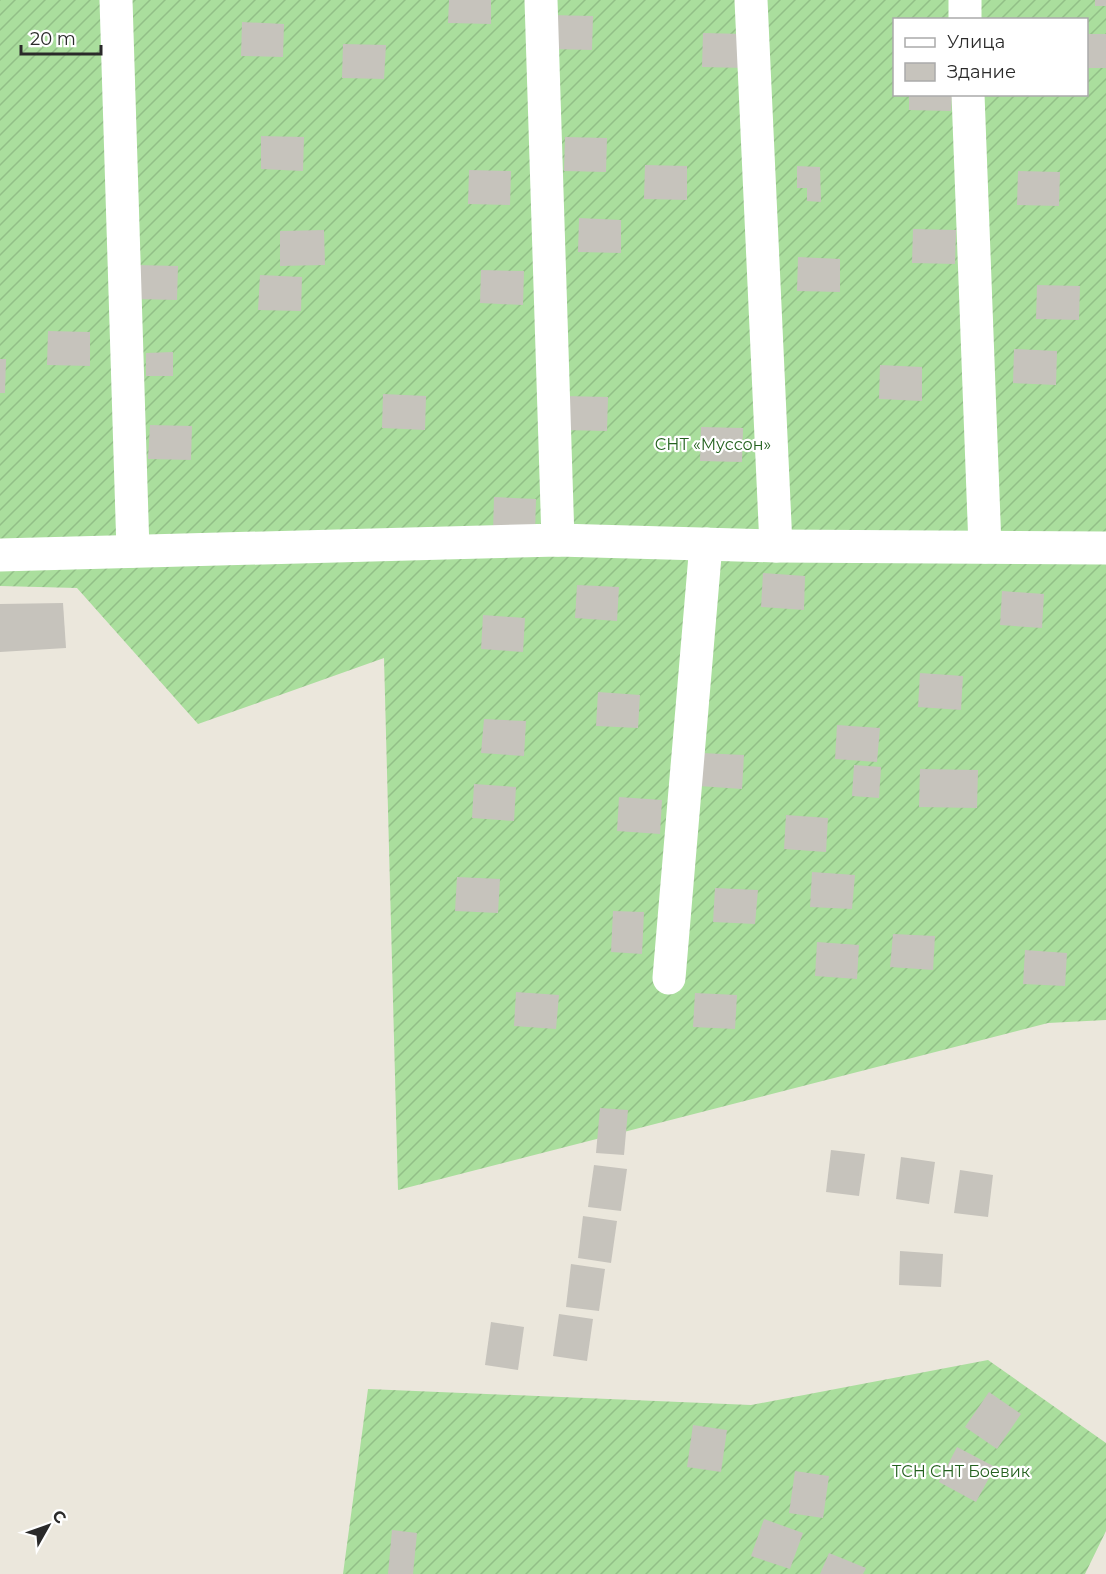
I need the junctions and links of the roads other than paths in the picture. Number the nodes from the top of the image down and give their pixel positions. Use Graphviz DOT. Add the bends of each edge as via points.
graph roads {
  1 [pos="116,0"];
  2 [pos="541,0"];
  3 [pos="751,0"];
  4 [pos="964,0"];
  5 [pos="965,18"];
  6 [pos="968,96"];
  7 [pos="558,540"];
  8 [pos="706,544"];
  9 [pos="776,546"];
  10 [pos="985,547"];
  11 [pos="1106,548"];
  12 [pos="133,551"];
  13 [pos="0,555"];
  14 [pos="669,978"];
  1 -- 12 [label="lane"];
  2 -- 7 [label="lane"];
  3 -- 9 [label="lane"];
  4 -- 5 [label="lane"];
  6 -- 10 [label="lane"];
  7 -- 8 [label="lane"];
  7 -- 12 [label="lane"];
  8 -- 9 [label="lane"];
  8 -- 14 [label="lane"];
  9 -- 10 [label="lane"];
  10 -- 11 [label="lane"];
  12 -- 13 [label="lane"];
}
